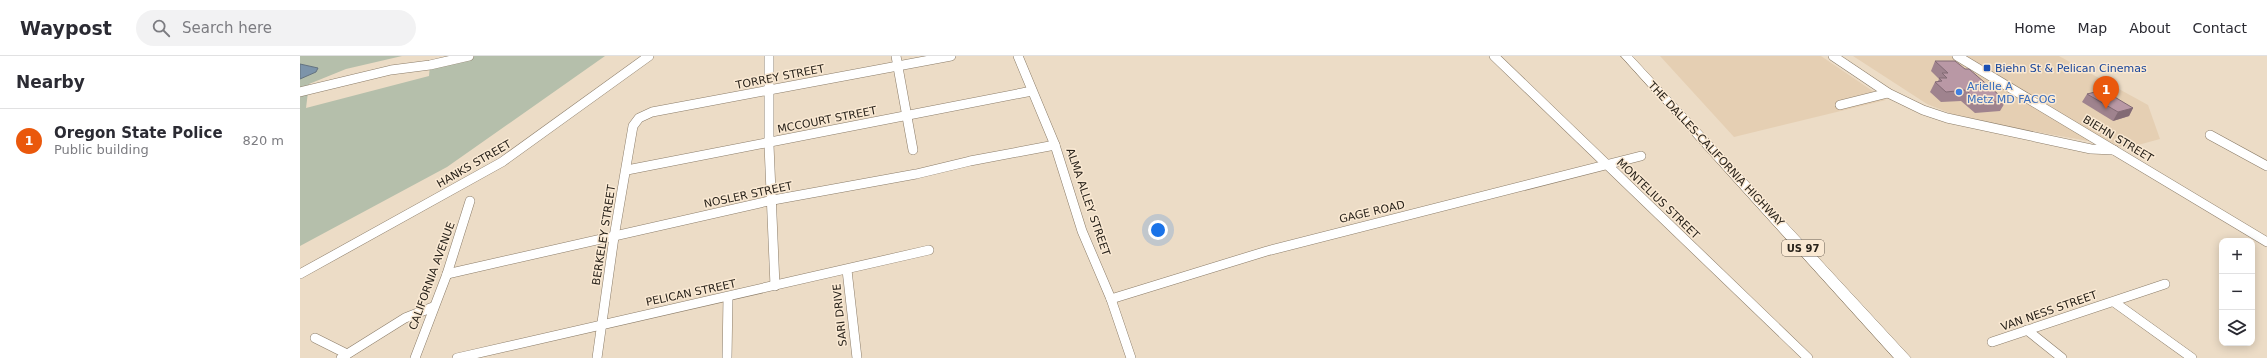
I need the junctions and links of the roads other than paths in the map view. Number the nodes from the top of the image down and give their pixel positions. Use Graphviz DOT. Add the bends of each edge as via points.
graph roads {
  1 [pos="469,56"];
  2 [pos="649,56"];
  3 [pos="769,56"];
  4 [pos="896,56"];
  5 [pos="951,56"];
  6 [pos="1018,56"];
  7 [pos="1494,56"];
  8 [pos="1626,56"];
  9 [pos="1833,56"];
  10 [pos="1957,56"];
  11 [pos="897,66"];
  12 [pos="771,90"];
  13 [pos="1032,91"];
  14 [pos="300,92"];
  15 [pos="1888,93"];
  16 [pos="1840,105"];
  17 [pos="906,116"];
  18 [pos="639,118"];
  19 [pos="2210,134"];
  20 [pos="769,143"];
  21 [pos="1055,145"];
  22 [pos="913,150"];
  23 [pos="2114,150"];
  24 [pos="1641,156"];
  25 [pos="1607,166"];
  26 [pos="2267,166"];
  27 [pos="627,170"];
  28 [pos="773,200"];
  29 [pos="470,201"];
  30 [pos="614,237"];
  31 [pos="2266,239"];
  32 [pos="930,250"];
  33 [pos="847,270"];
  34 [pos="300,274"];
  35 [pos="447,274"];
  36 [pos="2165,284"];
  37 [pos="775,286"];
  38 [pos="728,297"];
  39 [pos="1111,299"];
  40 [pos="2114,302"];
  41 [pos="433,307"];
  42 [pos="603,324"];
  43 [pos="2027,330"];
  44 [pos="315,338"];
  45 [pos="1992,342"];
  46 [pos="1899,354"];
  47 [pos="344,356"];
  48 [pos="415,358"];
  49 [pos="457,358"];
  50 [pos="597,358"];
  51 [pos="726,358"];
  52 [pos="857,358"];
  53 [pos="1131,358"];
  54 [pos="1808,358"];
  55 [pos="1913,358"];
  56 [pos="2062,358"];
  57 [pos="2192,358"];
  1 -- 14 [label="street" via="391,70"];
  2 -- 34 [label="street, HANKS STREET" via="502,162"];
  3 -- 12 [label="street"];
  4 -- 11 [label="street"];
  5 -- 11 [label="street, TORREY STREET"];
  6 -- 13 [label="street, ALMA ALLEY STREET"];
  7 -- 25 [label="street, MONTELIUS STREET"];
  8 -- 46 [label="highway, THE DALLES-CALIFORNIA HIGHWAY / US 97"];
  9 -- 15 [label="street"];
  10 -- 23 [label="street, BIEHN STREET"];
  11 -- 12 [label="street, TORREY STREET"];
  11 -- 17 [label="street"];
  12 -- 18 [label="street, TORREY STREET" via="652,112"];
  12 -- 20 [label="street"];
  13 -- 17 [label="street, MCCOURT STREET"];
  13 -- 21 [label="street, ALMA ALLEY STREET"];
  15 -- 16 [label="street"];
  15 -- 23 [label="street" via="1947,118 2091,149"];
  17 -- 20 [label="street, MCCOURT STREET"];
  17 -- 22 [label="street"];
  18 -- 27 [label="street, BERKELEY STREET" via="633,126"];
  19 -- 26 [label="street"];
  20 -- 27 [label="street, MCCOURT STREET"];
  20 -- 28 [label="street"];
  21 -- 28 [label="street, NOSLER STREET"];
  21 -- 39 [label="street, ALMA ALLEY STREET" via="1082,231"];
  23 -- 31 [label="street, BIEHN STREET"];
  24 -- 25 [label="street, GAGE ROAD"];
  25 -- 39 [label="street, GAGE ROAD" via="1268,250"];
  25 -- 54 [label="street, MONTELIUS STREET"];
  27 -- 30 [label="street, BERKELEY STREET"];
  28 -- 30 [label="street, NOSLER STREET"];
  28 -- 37 [label="street"];
  29 -- 35 [label="street, CALIFORNIA AVENUE"];
  30 -- 35 [label="street, NOSLER STREET"];
  30 -- 42 [label="street, BERKELEY STREET"];
  32 -- 33 [label="street, PELICAN STREET"];
  33 -- 37 [label="street, PELICAN STREET"];
  33 -- 52 [label="street, SARI DRIVE"];
  35 -- 41 [label="street, CALIFORNIA AVENUE"];
  36 -- 40 [label="street, VAN NESS STREET"];
  37 -- 38 [label="street, PELICAN STREET"];
  38 -- 42 [label="street, PELICAN STREET"];
  38 -- 51 [label="street"];
  39 -- 53 [label="street, ALMA ALLEY STREET"];
  40 -- 43 [label="street, VAN NESS STREET"];
  40 -- 57 [label="street"];
  41 -- 47 [label="street" via="405,318"];
  41 -- 48 [label="street, CALIFORNIA AVENUE"];
  42 -- 49 [label="street, PELICAN STREET"];
  42 -- 50 [label="street, BERKELEY STREET"];
  43 -- 45 [label="street, VAN NESS STREET"];
  43 -- 56 [label="street"];
  44 -- 47 [label="street"];
  46 -- 55 [label="highway"];
}
